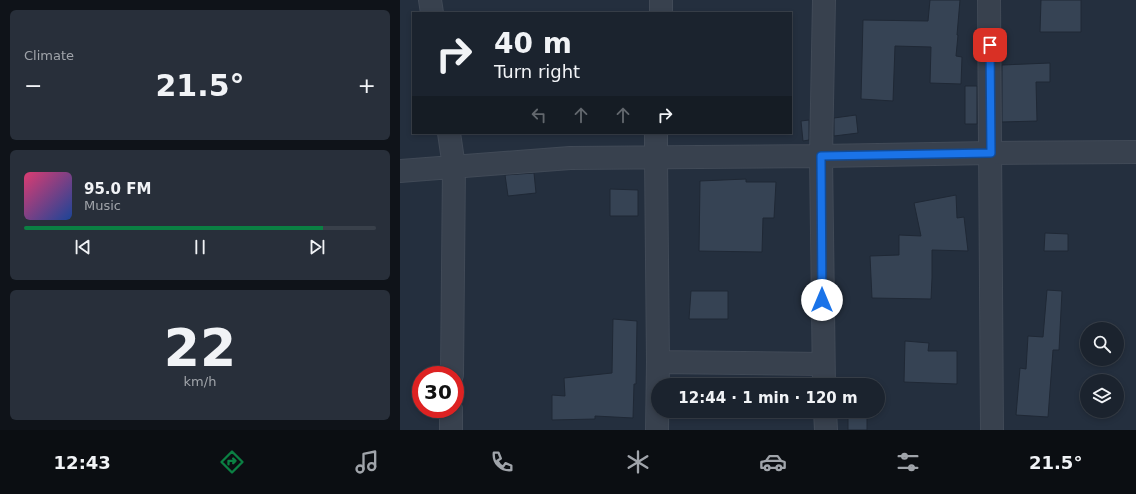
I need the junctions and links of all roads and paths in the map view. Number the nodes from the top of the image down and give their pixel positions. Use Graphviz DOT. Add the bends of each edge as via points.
graph roads {
  1 [pos="430,0"];
  2 [pos="661,0"];
  3 [pos="824,0"];
  4 [pos="989,0"];
  5 [pos="432,12"];
  6 [pos="661,12"];
  7 [pos="449,134"];
  8 [pos="656,134"];
  9 [pos="1136,152"];
  10 [pos="991,153"];
  11 [pos="821,156"];
  12 [pos="656,157"];
  13 [pos="454,167"];
  14 [pos="400,171"];
  15 [pos="658,362"];
  16 [pos="823,364"];
  17 [pos="452,366"];
  18 [pos="824,378"];
  19 [pos="451,418"];
  20 [pos="825,418"];
  21 [pos="451,430"];
  22 [pos="657,430"];
  23 [pos="826,430"];
  24 [pos="992,430"];
  1 -- 5 [label="street"];
  2 -- 6 [label="street"];
  3 -- 11 [label="street"];
  4 -- 10 [label="street"];
  7 -- 13 [label="street"];
  8 -- 12 [label="street"];
  9 -- 10 [label="street"];
  10 -- 11 [label="street"];
  10 -- 24 [label="street"];
  11 -- 12 [label="street"];
  11 -- 16 [label="street"];
  12 -- 13 [label="street" via="570,158"];
  12 -- 15 [label="street"];
  13 -- 14 [label="street"];
  13 -- 17 [label="street"];
  15 -- 16 [label="street"];
  15 -- 22 [label="street"];
  16 -- 18 [label="street"];
  19 -- 21 [label="street"];
  20 -- 23 [label="street"];
}
